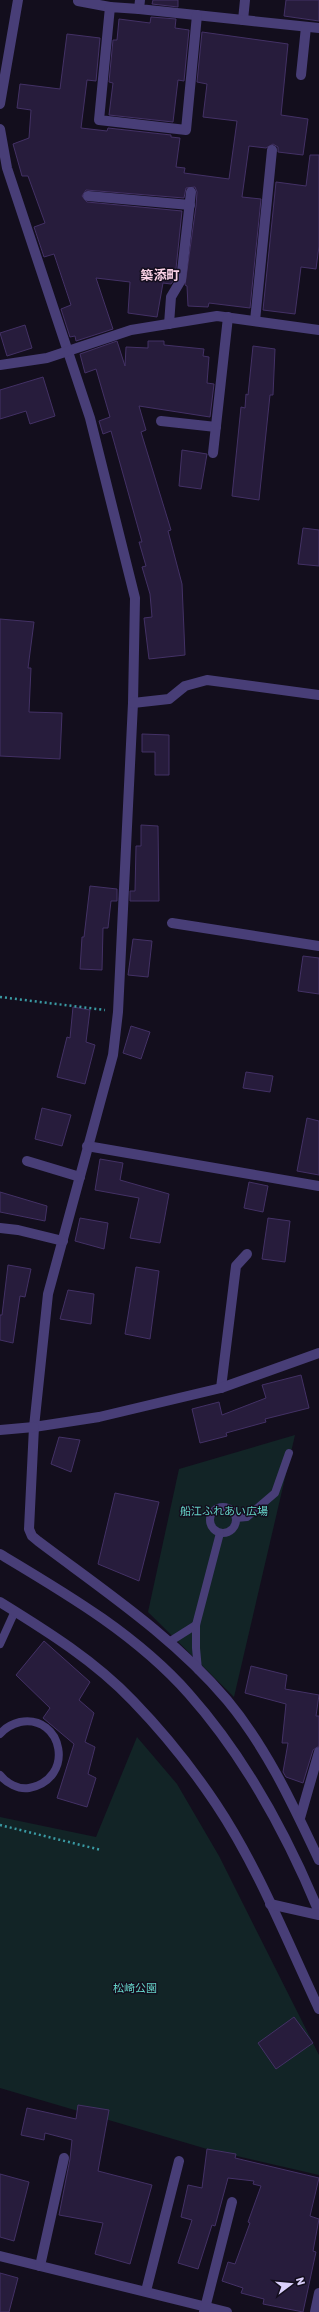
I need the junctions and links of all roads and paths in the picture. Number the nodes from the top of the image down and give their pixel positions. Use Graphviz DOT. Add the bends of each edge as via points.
graph roads {
  1 [pos="18,0"];
  2 [pos="245,0"];
  3 [pos="78,1"];
  4 [pos="139,4"];
  5 [pos="110,7"];
  6 [pos="197,15"];
  7 [pos="243,20"];
  8 [pos="306,27"];
  9 [pos="319,28"];
  10 [pos="300,75"];
  11 [pos="0,104"];
  12 [pos="0,129"];
  13 [pos="272,150"];
  14 [pos="191,192"];
  15 [pos="88,196"];
  16 [pos="190,205"];
  17 [pos="228,318"];
  18 [pos="255,321"];
  19 [pos="169,324"];
  20 [pos="319,330"];
  21 [pos="66,351"];
  22 [pos="0,365"];
  23 [pos="161,420"];
  24 [pos="216,427"];
  25 [pos="214,453"];
  26 [pos="319,695"];
  27 [pos="133,703"];
  28 [pos="172,923"];
  29 [pos="319,946"];
  30 [pos="0,998"];
  31 [pos="118,1012"];
  32 [pos="87,1146"];
  33 [pos="27,1161"];
  34 [pos="80,1177"];
  35 [pos="319,1186"];
  36 [pos="0,1228"];
  37 [pos="63,1242"];
  38 [pos="246,1254"];
  39 [pos="319,1353"];
  40 [pos="221,1388"];
  41 [pos="34,1427"];
  42 [pos="0,1430"];
  43 [pos="289,1452"];
  44 [pos="236,1518"];
  45 [pos="220,1533"];
  46 [pos="0,1554"];
  47 [pos="0,1602"];
  48 [pos="15,1611"];
  49 [pos="196,1625"];
  50 [pos="169,1642"];
  51 [pos="0,1644"];
  52 [pos="198,1670"];
  53 [pos="0,1733"];
  54 [pos="319,1752"];
  55 [pos="0,1774"];
  56 [pos="300,1818"];
  57 [pos="0,1825"];
  58 [pos="307,1835"];
  59 [pos="319,1838"];
  60 [pos="101,1850"];
  61 [pos="319,1860"];
  62 [pos="270,1904"];
  63 [pos="319,1914"];
  64 [pos="319,2009"];
  65 [pos="64,2158"];
  66 [pos="179,2160"];
  67 [pos="232,2202"];
  68 [pos="0,2256"];
  69 [pos="40,2266"];
  70 [pos="146,2291"];
  71 [pos="319,2293"];
  72 [pos="205,2309"];
  73 [pos="227,2312"];
  74 [pos="315,2312"];
  1 -- 11 [label="street"];
  2 -- 7 [label="street"];
  3 -- 5 [label="street"];
  4 -- 5 [label="street"];
  4 -- 6 [label="street"];
  5 -- 6 [label="street" via="99,120 186,130"];
  6 -- 7 [label="street"];
  7 -- 8 [label="street"];
  8 -- 9 [label="street"];
  8 -- 10 [label="street"];
  12 -- 21 [label="street" via="8,168"];
  13 -- 18 [label="street"];
  14 -- 16 [label="street"];
  15 -- 16 [label="street"];
  16 -- 19 [label="street" via="181,280 172,297"];
  17 -- 18 [label="street"];
  17 -- 19 [label="street" via="217,316"];
  17 -- 24 [label="street"];
  18 -- 20 [label="street"];
  19 -- 21 [label="street" via="131,330"];
  21 -- 22 [label="street" via="47,358"];
  21 -- 27 [label="street" via="90,418 135,598"];
  23 -- 24 [label="street"];
  24 -- 25 [label="street"];
  26 -- 27 [label="street" via="206,680 185,686 169,699"];
  27 -- 31 [label="street"];
  28 -- 29 [label="street"];
  30 -- 31 [label="path"];
  31 -- 32 [label="street" via="113,1055"];
  32 -- 34 [label="street"];
  32 -- 35 [label="street"];
  33 -- 34 [label="street"];
  34 -- 37 [label="street"];
  36 -- 37 [label="street"];
  37 -- 41 [label="street" via="48,1294"];
  38 -- 40 [label="street" via="236,1266"];
  39 -- 40 [label="street"];
  40 -- 41 [label="street" via="100,1417"];
  41 -- 42 [label="street"];
  41 -- 50 [label="street" via="29,1515 32,1536"];
  43 -- 44 [label="lane" via="275,1493 247,1517"];
  44 -- 45 [label="lane" via="230,1532"];
  44 -- 45 [label="lane" via="231,1510 221,1507 216,1509 210,1517 210,1522"];
  45 -- 49 [label="lane"];
  46 -- 63 [label="street" via="77,1600 141,1649 188,1694 227,1741 268,1808 304,1876"];
  47 -- 48 [label="street"];
  48 -- 51 [label="lane"];
  48 -- 62 [label="street" via="77,1652 132,1700 164,1736 216,1805"];
  49 -- 50 [label="lane"];
  49 -- 52 [label="lane"];
  50 -- 52 [label="street"];
  52 -- 56 [label="street" via="228,1701 270,1761"];
  53 -- 55 [label="lane" via="14,1724 26,1721 39,1724 50,1731 58,1742 60,1755 57,1768 50,1779 39,1786 13,1786"];
  54 -- 56 [label="street"];
  56 -- 58 [label="street"];
  57 -- 60 [label="path"];
  58 -- 59 [label="street"];
  58 -- 61 [label="street"];
  62 -- 63 [label="street"];
  62 -- 64 [label="street"];
  65 -- 69 [label="street"];
  66 -- 70 [label="street"];
  67 -- 72 [label="street"];
  68 -- 69 [label="street"];
  69 -- 70 [label="street"];
  70 -- 72 [label="street"];
  71 -- 74 [label="street"];
  72 -- 73 [label="street"];
}
